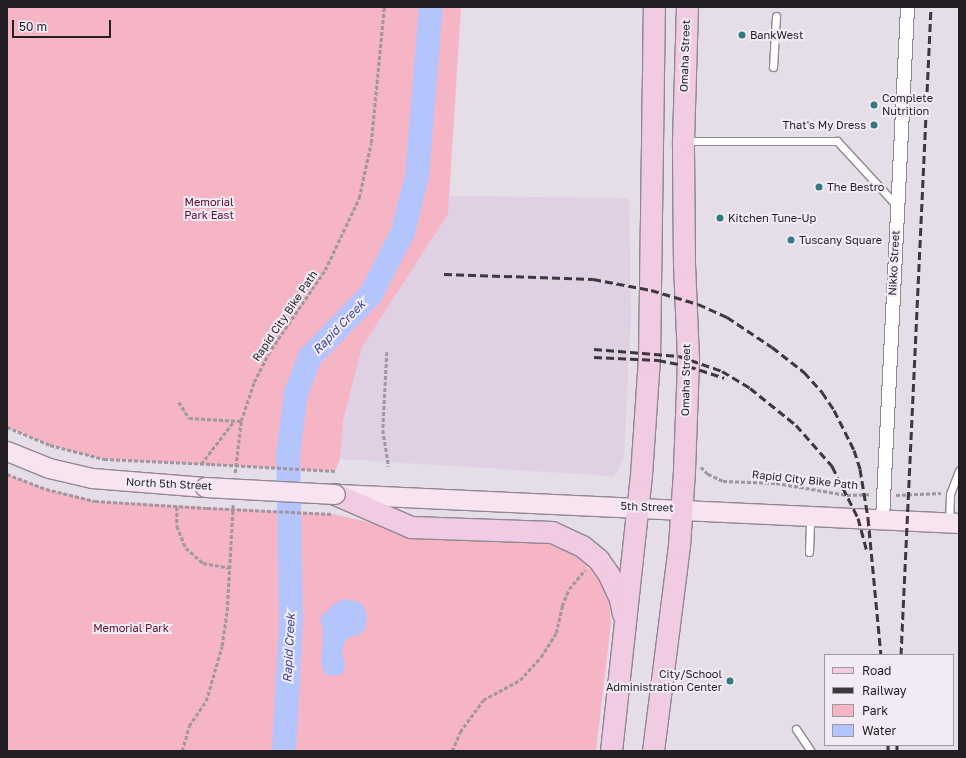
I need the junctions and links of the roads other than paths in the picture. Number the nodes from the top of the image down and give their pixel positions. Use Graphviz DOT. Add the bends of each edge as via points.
graph roads {
  1 [pos="654,7"];
  2 [pos="687,7"];
  3 [pos="907,7"];
  4 [pos="776,16"];
  5 [pos="773,67"];
  6 [pos="683,141"];
  7 [pos="897,206"];
  8 [pos="7,451"];
  9 [pos="959,471"];
  10 [pos="335,494"];
  11 [pos="638,507"];
  12 [pos="682,509"];
  13 [pos="810,515"];
  14 [pos="882,519"];
  15 [pos="954,523"];
  16 [pos="809,552"];
  17 [pos="625,627"];
  18 [pos="796,730"];
  19 [pos="611,751"];
  20 [pos="653,751"];
  21 [pos="812,751"];
  1 -- 11 [label="main road" via="649,352"];
  2 -- 6 [label="main road, Omaha Street"];
  3 -- 7 [label="street, Nikko Street"];
  4 -- 5 [label="lane"];
  6 -- 7 [label="lane" via="837,141"];
  6 -- 12 [label="main road, Omaha Street" via="688,359"];
  7 -- 14 [label="street, Nikko Street"];
  8 -- 10 [label="main road, North 5th Street, bridge" via="49,468 92,478"];
  9 -- 15 [label="lane" via="950,494"];
  10 -- 11 [label="main road, 5th Street"];
  10 -- 17 [label="main road" via="411,527 552,532 576,543 598,558 610,575 620,599"];
  11 -- 12 [label="main road, 5th Street"];
  11 -- 17 [label="main road"];
  12 -- 13 [label="main road, 5th Street"];
  12 -- 20 [label="main road, Omaha Street"];
  13 -- 14 [label="main road, 5th Street"];
  13 -- 16 [label="lane"];
  14 -- 15 [label="main road, 5th Street"];
  17 -- 19 [label="main road"];
  18 -- 21 [label="lane"];
}
